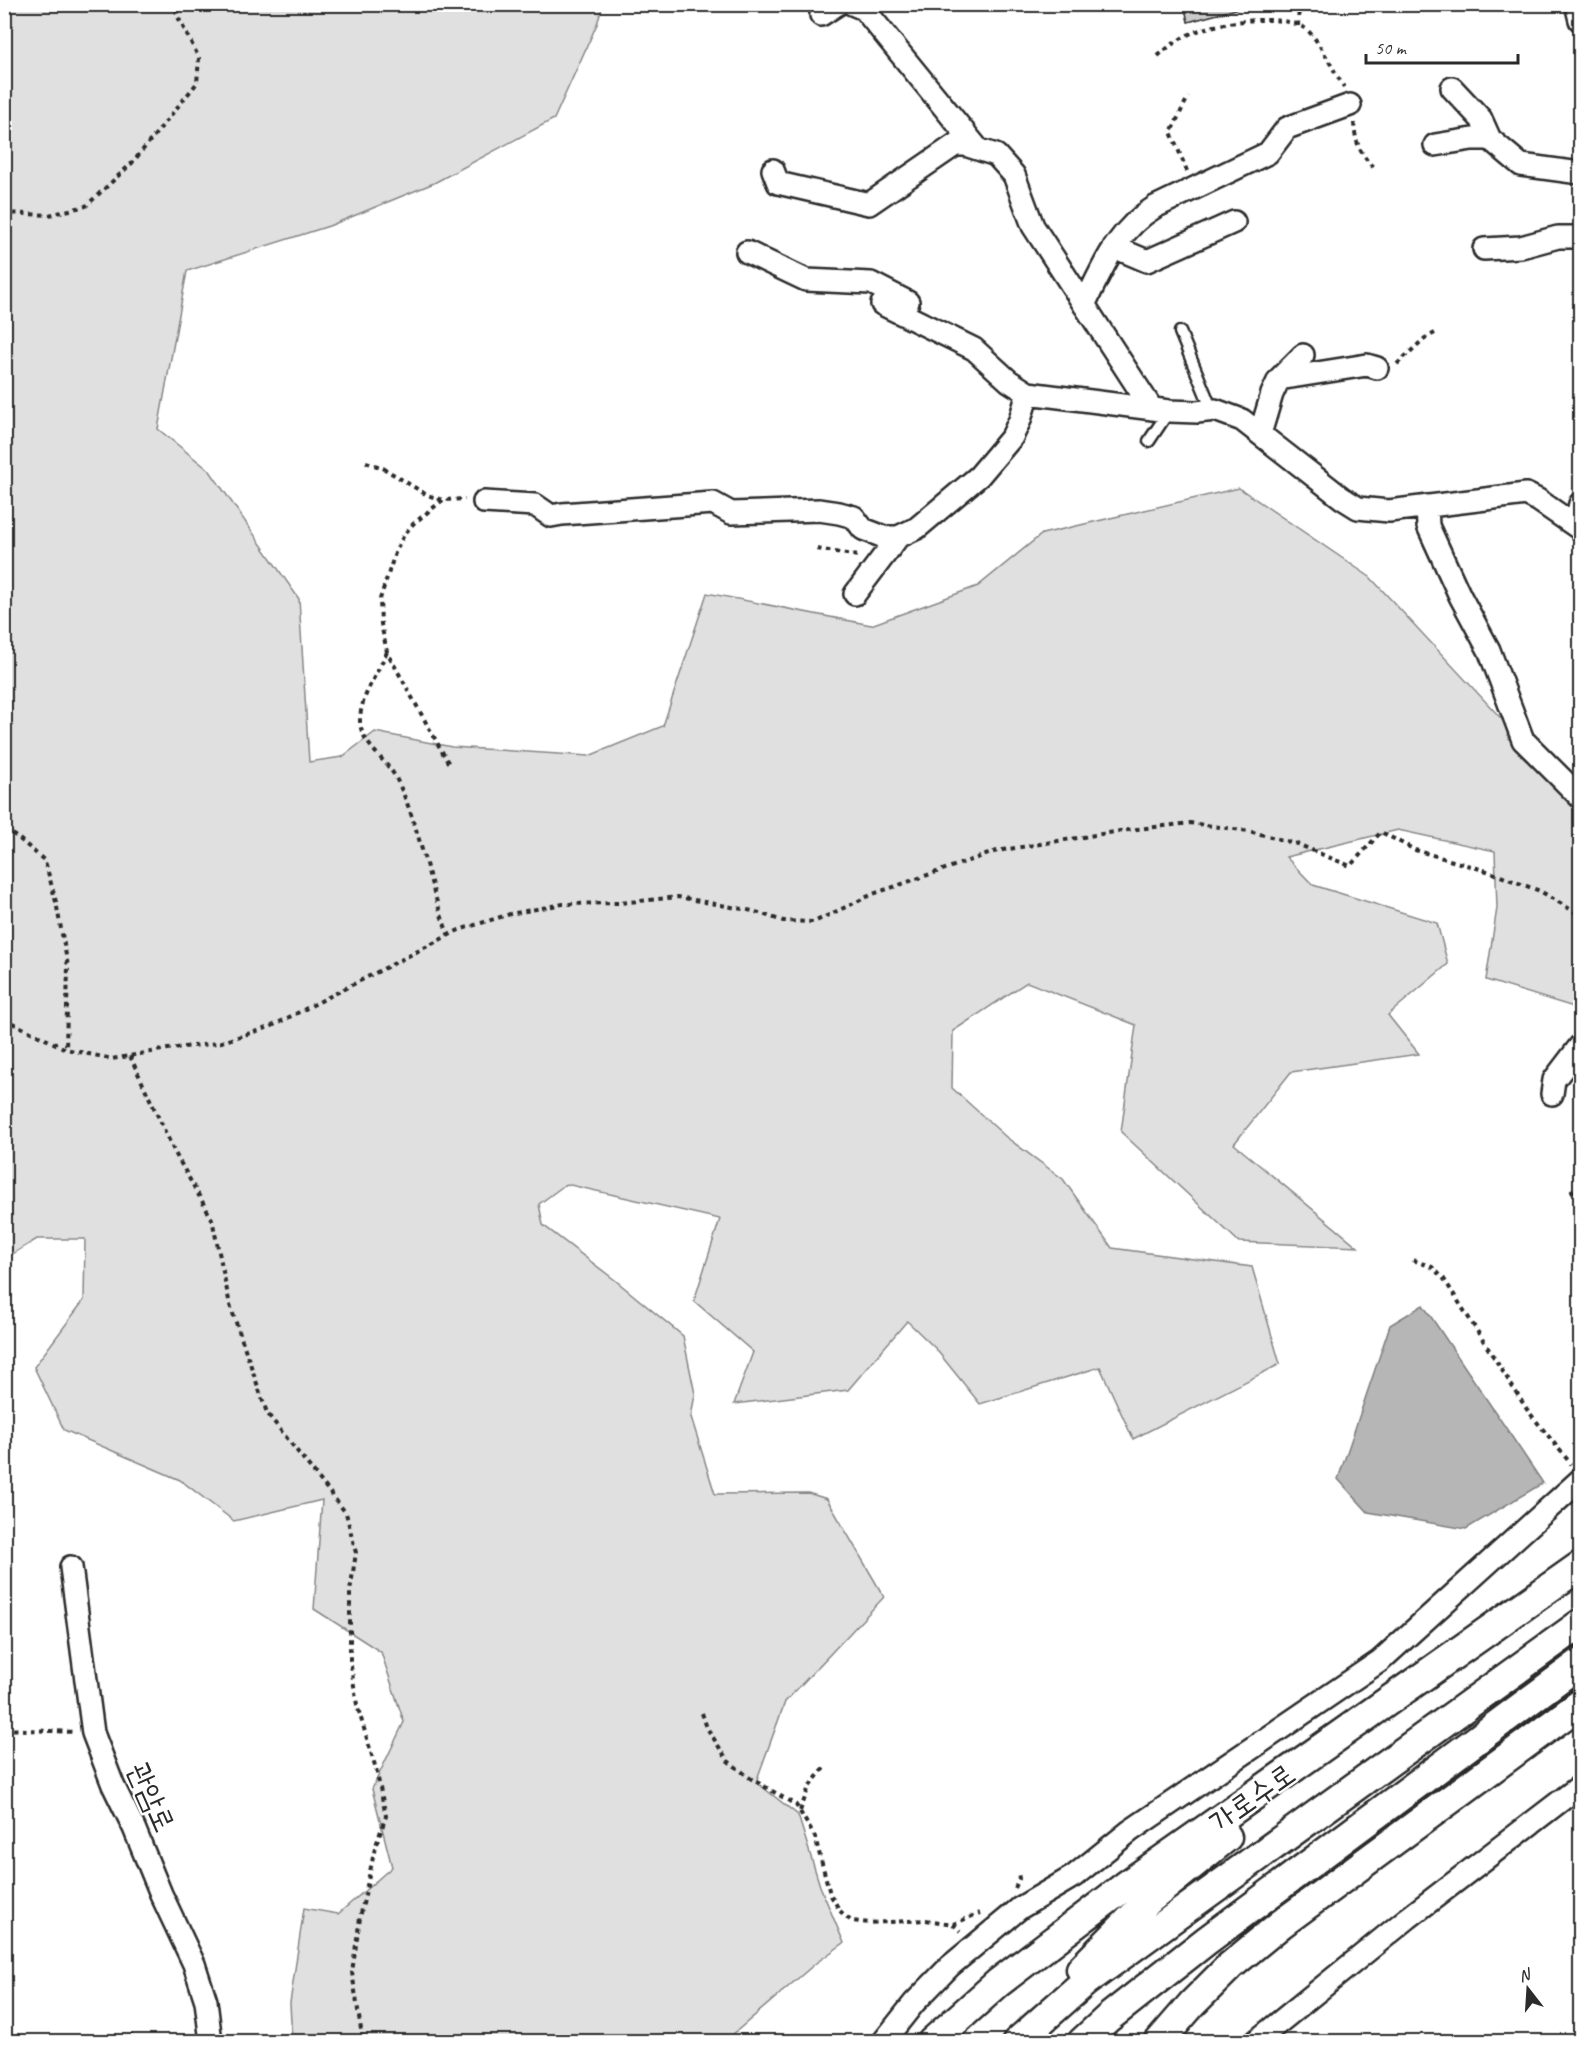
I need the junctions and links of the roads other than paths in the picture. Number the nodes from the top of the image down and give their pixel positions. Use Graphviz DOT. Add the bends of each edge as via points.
graph roads {
  1 [pos="852,4"];
  2 [pos="1576,4"];
  3 [pos="1581,20"];
  4 [pos="1452,88"];
  5 [pos="1350,105"];
  6 [pos="1490,139"];
  7 [pos="1435,145"];
  8 [pos="978,149"];
  9 [pos="773,170"];
  10 [pos="1581,173"];
  11 [pos="1234,222"];
  12 [pos="1581,237"];
  13 [pos="1114,247"];
  14 [pos="1484,249"];
  15 [pos="747,252"];
  16 [pos="882,304"];
  17 [pos="1084,304"];
  18 [pos="1180,332"];
  19 [pos="1303,355"];
  20 [pos="988,361"];
  21 [pos="1377,368"];
  22 [pos="1279,379"];
  23 [pos="1028,393"];
  24 [pos="1161,410"];
  25 [pos="1212,410"];
  26 [pos="1260,434"];
  27 [pos="1149,441"];
  28 [pos="484,502"];
  29 [pos="1581,504"];
  30 [pos="1427,506"];
  31 [pos="1580,529"];
  32 [pos="898,537"];
  33 [pos="855,594"];
  34 [pos="1581,797"];
  35 [pos="1581,1046"];
  36 [pos="1552,1094"];
  37 [pos="1577,1474"];
  38 [pos="1581,1566"];
  39 [pos="71,1567"];
  40 [pos="1581,1624"];
  41 [pos="1581,1663"];
  42 [pos="1581,1704"];
  43 [pos="1365,1718"];
  44 [pos="1581,1786"];
  45 [pos="211,2042"];
  46 [pos="883,2042"];
  47 [pos="932,2042"];
  48 [pos="1016,2042"];
  49 [pos="1082,2042"];
  50 [pos="1160,2042"];
  51 [pos="1255,2042"];
  1 -- 8 [label="street" via="864,9"];
  2 -- 3 [label="street"];
  4 -- 6 [label="street" via="1481,119"];
  5 -- 13 [label="street" via="1287,128 1268,153 1138,217"];
  6 -- 7 [label="street"];
  6 -- 10 [label="street" via="1521,165"];
  8 -- 9 [label="street" via="955,145 869,204 778,183"];
  8 -- 17 [label="street" via="996,154 1014,175 1032,226"];
  11 -- 13 [label="street" via="1147,261"];
  12 -- 14 [label="street" via="1558,237 1521,248"];
  13 -- 17 [label="street"];
  15 -- 20 [label="street" via="806,280 871,283 974,337"];
  16 -- 20 [label="street" via="974,349"];
  17 -- 24 [label="street"];
  18 -- 25 [label="lane"];
  19 -- 22 [label="street"];
  20 -- 23 [label="street"];
  21 -- 22 [label="street" via="1366,365"];
  22 -- 26 [label="street"];
  23 -- 24 [label="street"];
  23 -- 32 [label="street" via="1012,437 979,476 917,528"];
  24 -- 25 [label="street"];
  24 -- 27 [label="lane"];
  25 -- 26 [label="street" via="1242,420"];
  26 -- 30 [label="street" via="1358,508 1389,511"];
  28 -- 32 [label="street" via="535,505 552,516 713,504 731,513 819,510 854,517 863,529 884,537"];
  29 -- 31 [label="street"];
  30 -- 31 [label="street" via="1526,494"];
  30 -- 34 [label="street" via="1428,526 1490,650 1523,740"];
  32 -- 33 [label="street"];
  35 -- 36 [label="street" via="1554,1080"];
  37 -- 46 [label="street" via="1380,1661 1130,1832 1074,1876 1020,1908 950,1966"];
  38 -- 43 [label="main road, 가로수로"];
  39 -- 45 [label="street, 관암로" via="93,1733 194,1964 206,2001"];
  40 -- 48 [label="main road, 가로수로" via="1085,1982"];
  41 -- 49 [label="main road" via="1206,1941"];
  42 -- 50 [label="main road" via="1281,1924 1230,1966"];
  43 -- 47 [label="main road, 가로수로" via="1128,1884 998,1983"];
  43 -- 48 [label="main road" via="1313,1772 1150,1899"];
  44 -- 51 [label="street" via="1408,1918"];
}
